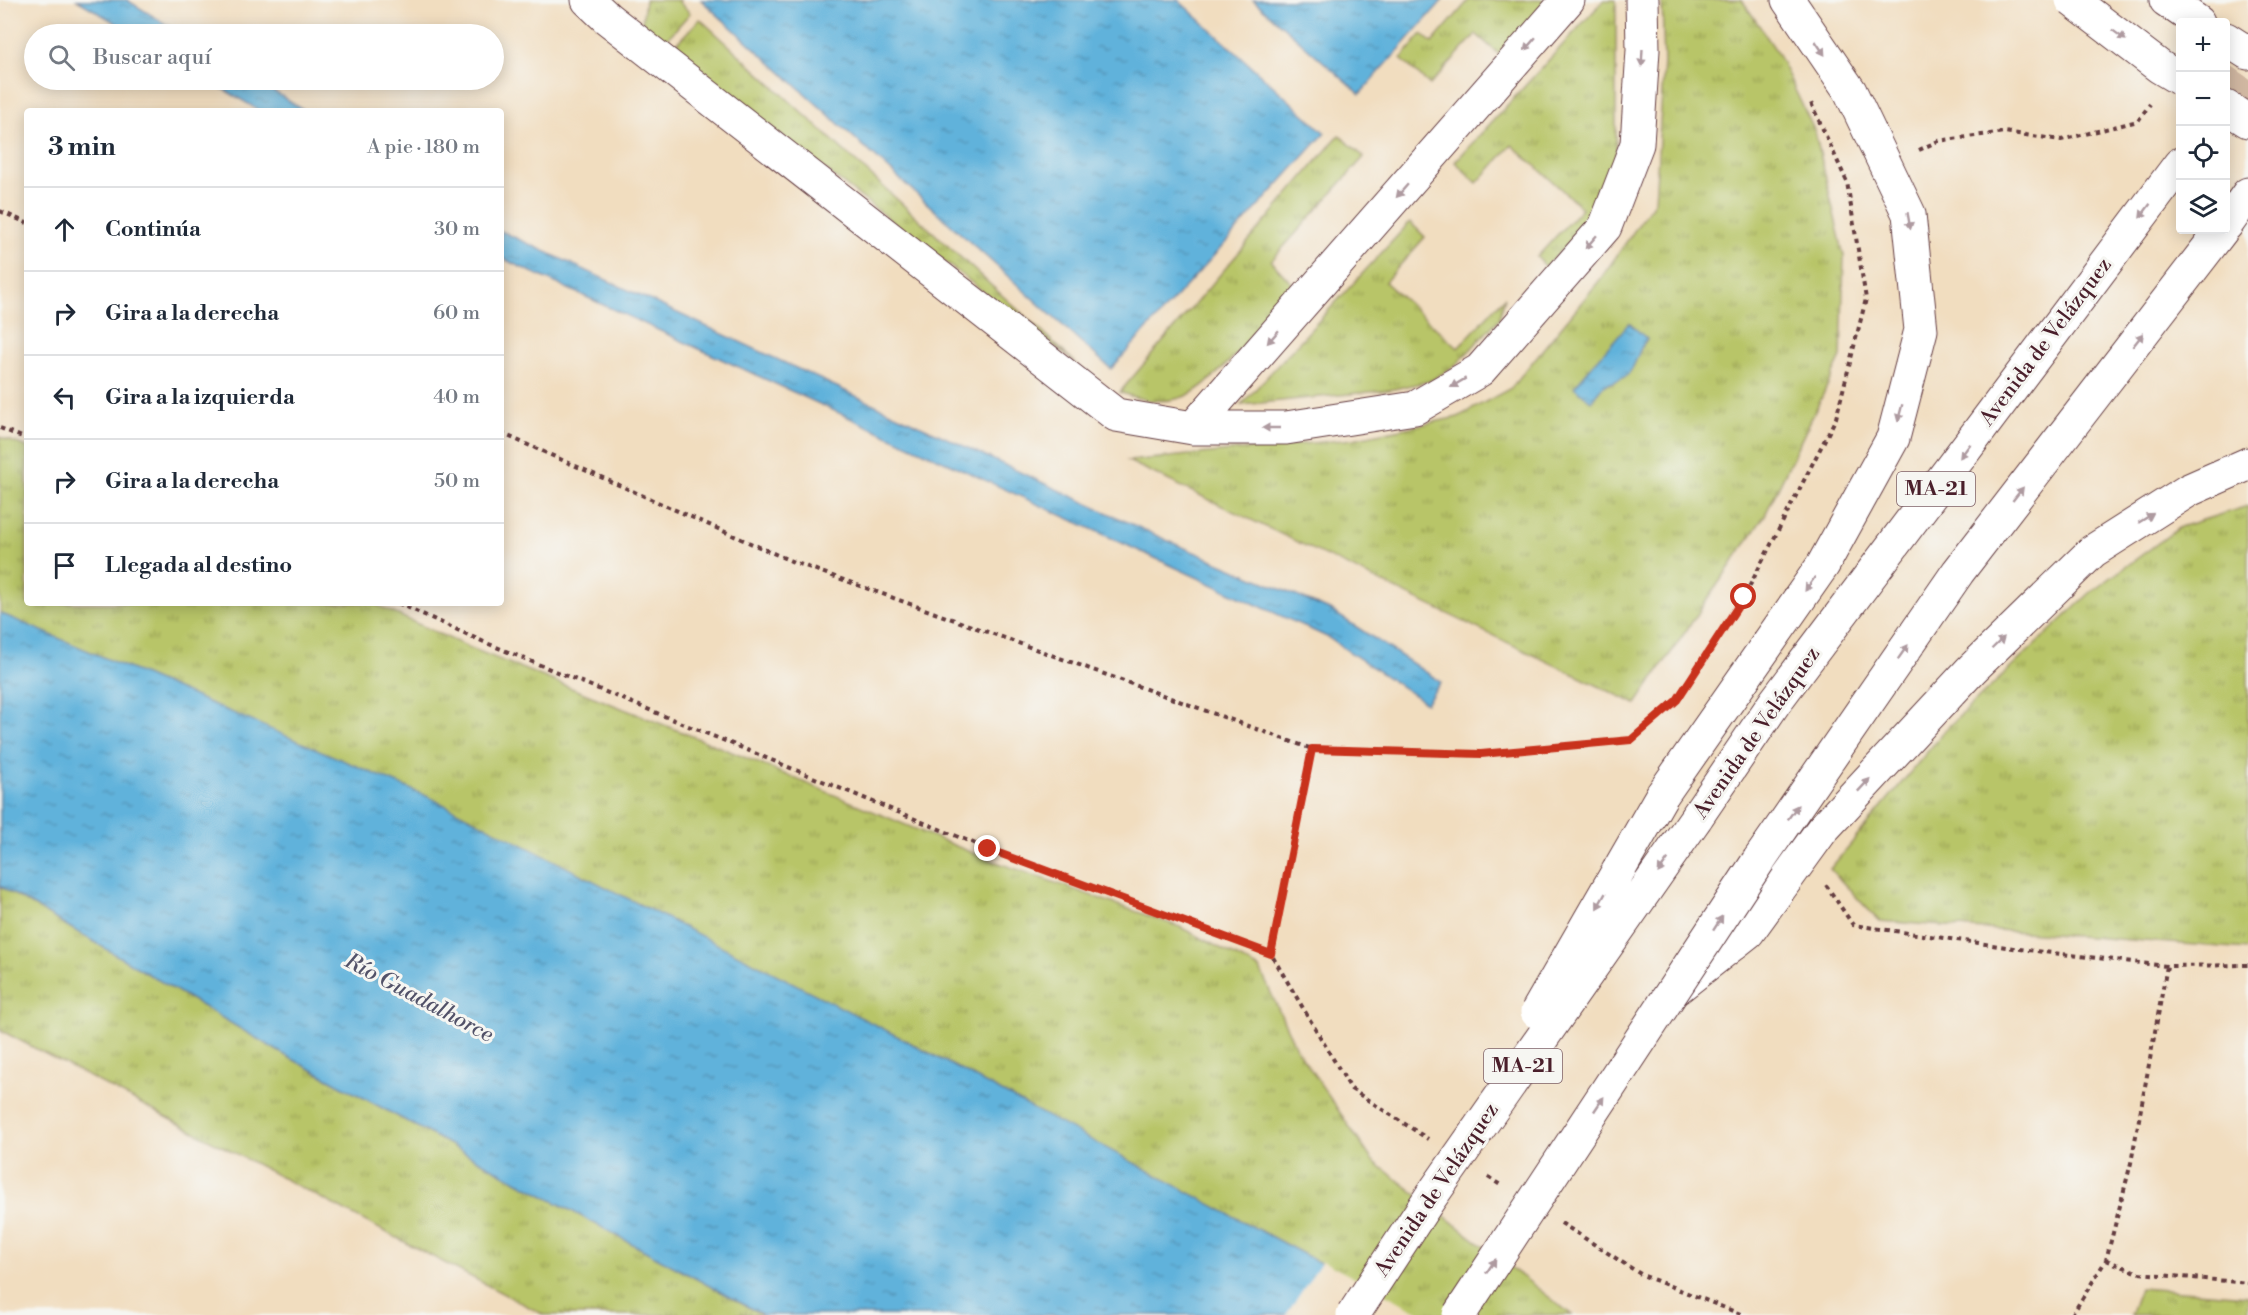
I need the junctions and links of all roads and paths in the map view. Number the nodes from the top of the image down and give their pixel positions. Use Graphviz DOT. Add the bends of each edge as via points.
graph roads {
  1 [pos="1568,0"];
  2 [pos="1642,0"];
  3 [pos="1788,0"];
  4 [pos="2072,0"];
  5 [pos="2166,0"];
  6 [pos="606,6"];
  7 [pos="2192,18"];
  8 [pos="2230,42"];
  9 [pos="2248,53"];
  10 [pos="2168,87"];
  11 [pos="2230,110"];
  12 [pos="2248,122"];
  13 [pos="1885,165"];
  14 [pos="2176,171"];
  15 [pos="2248,194"];
  16 [pos="0,211"];
  17 [pos="2230,219"];
  18 [pos="24,222"];
  19 [pos="2219,234"];
  20 [pos="0,428"];
  21 [pos="1193,428"];
  22 [pos="504,434"];
  23 [pos="24,438"];
  24 [pos="2248,464"];
  25 [pos="405,606"];
  26 [pos="1312,749"];
  27 [pos="1824,882"];
  28 [pos="2248,965"];
  29 [pos="2168,966"];
  30 [pos="1676,989"];
  31 [pos="1430,1198"];
  32 [pos="2106,1260"];
  33 [pos="2248,1283"];
  34 [pos="1353,1315"];
  35 [pos="1459,1315"];
  36 [pos="2072,1315"];
  1 -- 21 [label="main road, one-way"];
  2 -- 21 [label="main road, one-way" via="1637,144 1605,227 1480,370 1415,408 1286,428"];
  3 -- 13 [label="main road, one-way" via="1850,91"];
  4 -- 10 [label="main road, one-way, bridge" via="2160,67"];
  5 -- 7 [label="main road"];
  6 -- 21 [label="main road" via="1116,415"];
  8 -- 9 [label="main road"];
  10 -- 13 [label="path" via="2138,121 2061,140 2004,132 1938,141"];
  11 -- 12 [label="main road"];
  13 -- 26 [label="path" via="1848,182 1866,299 1836,418 1744,597 1677,700 1631,740 1481,754"];
  13 -- 31 [label="main road, one-way, bridge" via="1909,214 1921,330 1893,438 1823,565 1662,795"];
  14 -- 31 [label="main road, Avenida de Velázquez / MA-21, one-way, bridge" via="1775,702"];
  15 -- 17 [label="main road"];
  16 -- 18 [label="path"];
  30 -- 19 [label="main road, MA-21, one-way, bridge" via="1759,860 1958,572"];
  20 -- 23 [label="path"];
  22 -- 26 [label="path" via="791,561"];
  30 -- 24 [label="main road, one-way" via="1748,932 1822,830 1971,670 2093,551 2189,490"];
  25 -- 26 [label="path" via="988,849 1271,954"];
  27 -- 29 [label="path" via="1853,925"];
  28 -- 29 [label="path"];
  29 -- 32 [label="path" via="2131,1163"];
  35 -- 30 [label="main road, MA-21, one-way, bridge"];
  31 -- 34 [label="main road, Avenida de Velázquez / MA-21, bridge"];
  32 -- 33 [label="path" via="2139,1273"];
  32 -- 36 [label="path"];
}
